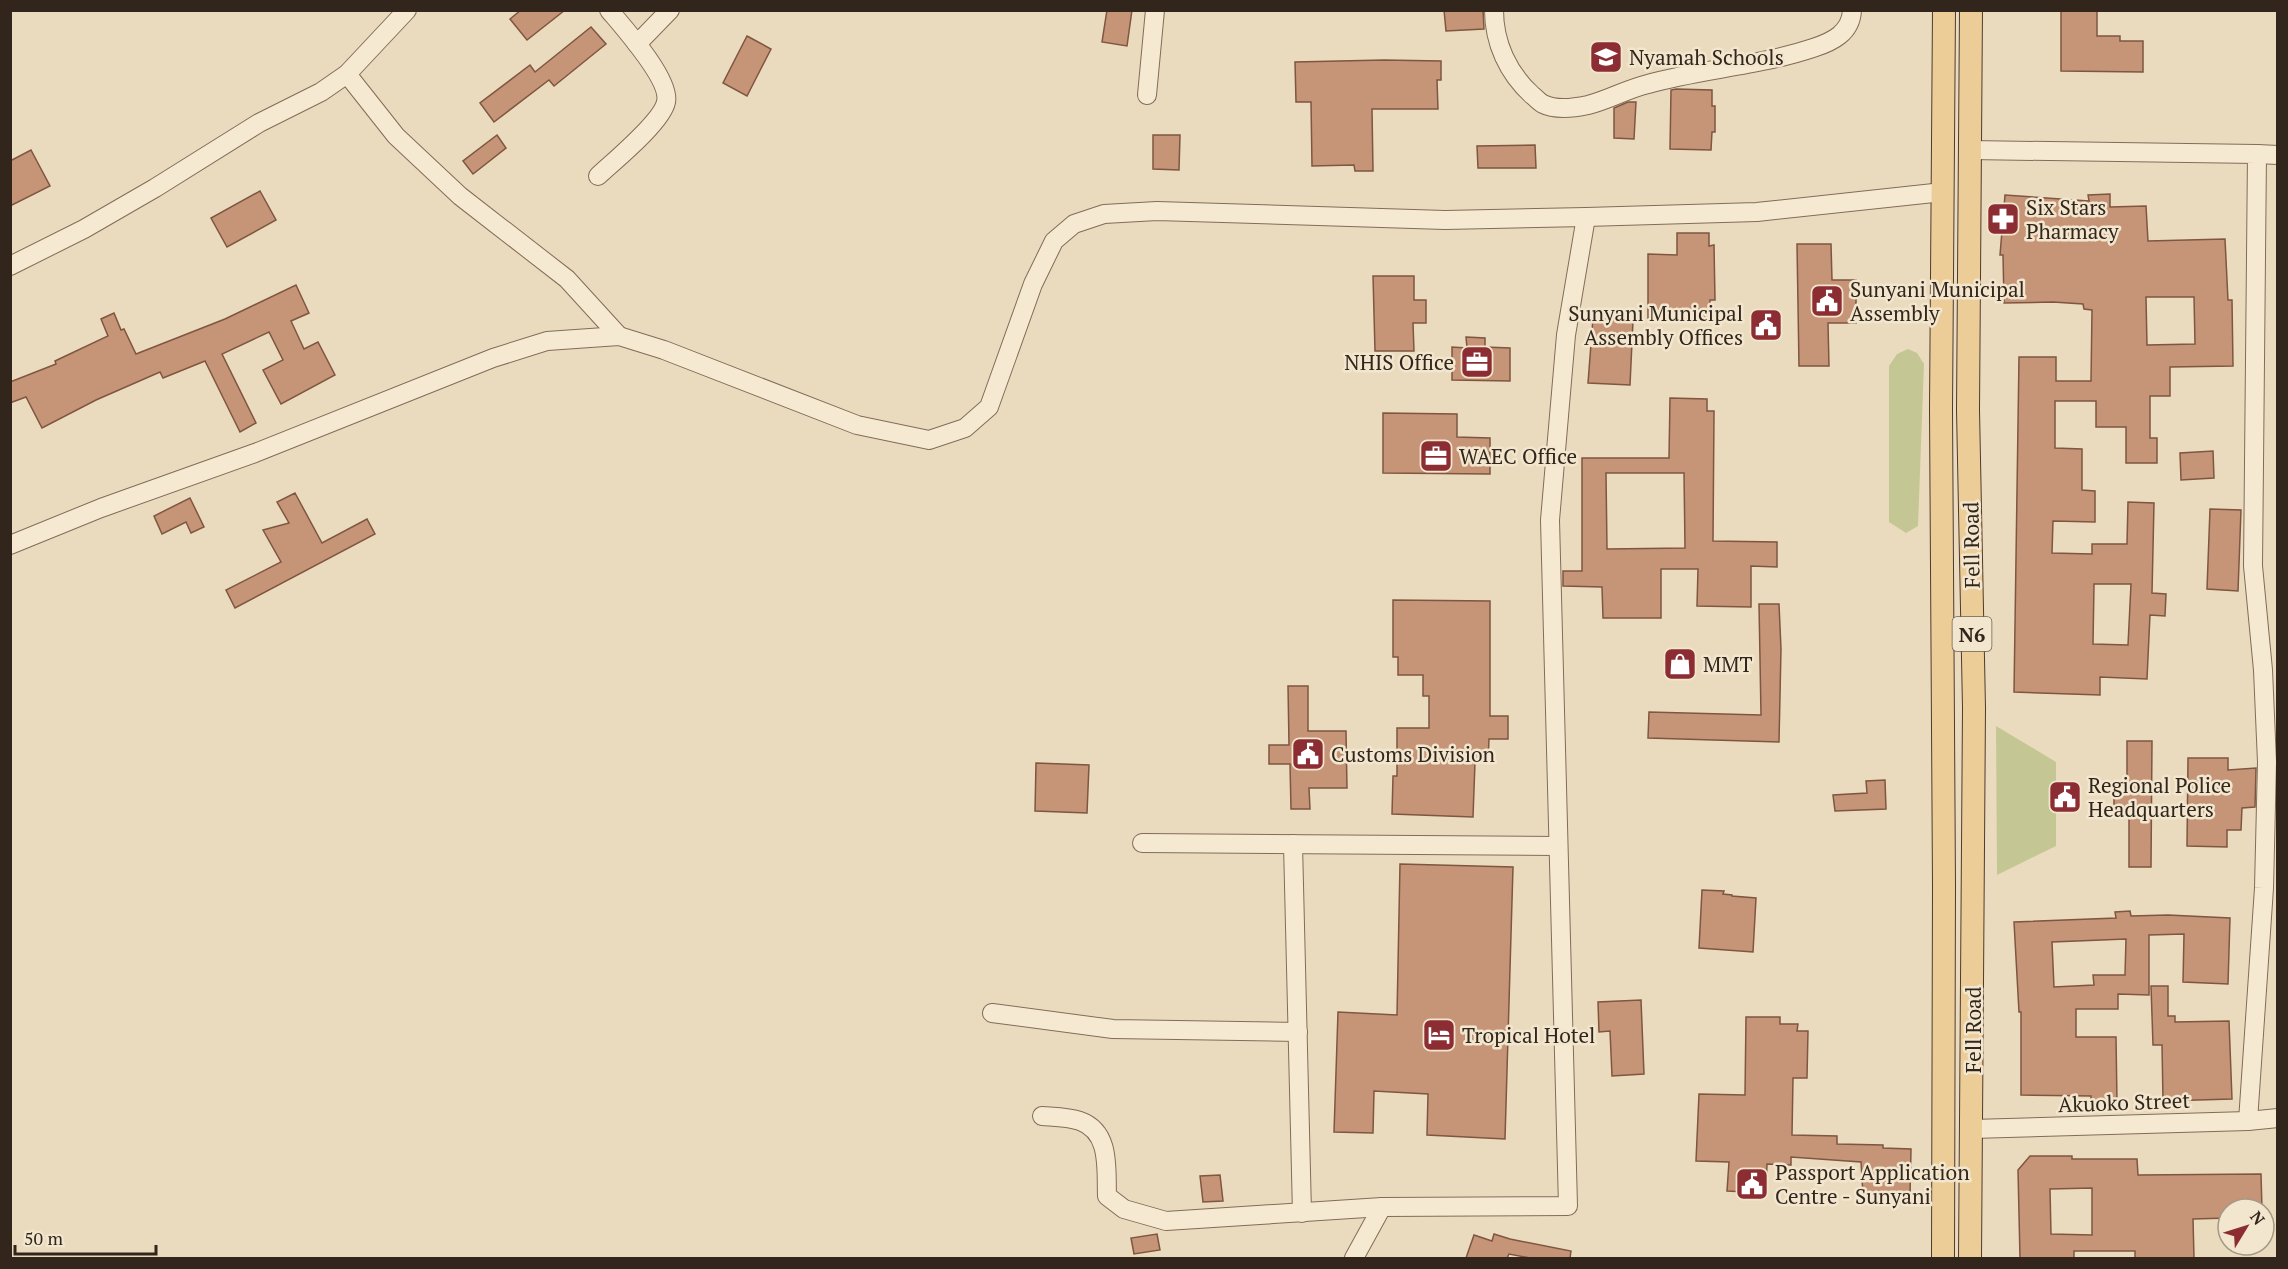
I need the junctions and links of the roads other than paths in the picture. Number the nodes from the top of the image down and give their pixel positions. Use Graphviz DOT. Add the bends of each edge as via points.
graph roads {
  1 [pos="609,10"];
  2 [pos="670,10"];
  3 [pos="1155,10"];
  4 [pos="1494,10"];
  5 [pos="1852,10"];
  6 [pos="1944,10"];
  7 [pos="1971,10"];
  8 [pos="398,14"];
  9 [pos="638,44"];
  10 [pos="347,74"];
  11 [pos="1147,95"];
  12 [pos="1970,150"];
  13 [pos="2257,154"];
  14 [pos="2277,155"];
  15 [pos="598,176"];
  16 [pos="1943,192"];
  17 [pos="1586,217"];
  18 [pos="10,266"];
  19 [pos="619,336"];
  20 [pos="10,545"];
  21 [pos="2270,670"];
  22 [pos="1142,843"];
  23 [pos="1293,844"];
  24 [pos="1558,846"];
  25 [pos="993,1013"];
  26 [pos="1298,1032"];
  27 [pos="1042,1116"];
  28 [pos="2277,1118"];
  29 [pos="2248,1121"];
  30 [pos="1972,1129"];
  31 [pos="1382,1207"];
  32 [pos="1302,1213"];
  33 [pos="1354,1258"];
  34 [pos="1943,1258"];
  35 [pos="1970,1258"];
  1 -- 9 [label="street"];
  2 -- 9 [label="street"];
  3 -- 11 [label="street"];
  4 -- 5 [label="street" via="1501,52 1512,71 1543,104 1563,108 1588,105 1647,84 1812,49 1844,33"];
  6 -- 16 [label="main road, Fell Road / N6"];
  7 -- 12 [label="main road, Fell Road / N6"];
  8 -- 10 [label="street"];
  9 -- 15 [label="street" via="662,81 666,103 660,117"];
  10 -- 18 [label="street" via="155,188"];
  10 -- 19 [label="street" via="396,136 460,196 567,279"];
  12 -- 13 [label="street"];
  12 -- 30 [label="main road, Fell Road / N6"];
  13 -- 14 [label="street"];
  13 -- 21 [label="street" via="2253,566"];
  16 -- 17 [label="street" via="1758,212"];
  16 -- 34 [label="main road, Fell Road / N6"];
  17 -- 19 [label="street" via="1445,220 1157,211 1104,214 1074,224 1054,241 1033,284 989,407 965,428 929,440 857,425"];
  17 -- 24 [label="street" via="1566,335 1550,520"];
  19 -- 20 [label="street" via="547,341 493,358"];
  21 -- 29 [label="street" via="2264,888"];
  22 -- 23 [label="street"];
  23 -- 24 [label="street"];
  23 -- 26 [label="street"];
  24 -- 31 [label="street" via="1568,1206"];
  25 -- 26 [label="street" via="1113,1029"];
  26 -- 32 [label="street"];
  27 -- 32 [label="street" via="1080,1121 1097,1130 1106,1151 1107,1196 1124,1209 1166,1221"];
  28 -- 29 [label="street, Akuoko Street"];
  29 -- 30 [label="street, Akuoko Street"];
  30 -- 35 [label="main road, Fell Road / N6"];
  31 -- 32 [label="street"];
  31 -- 33 [label="street"];
}
